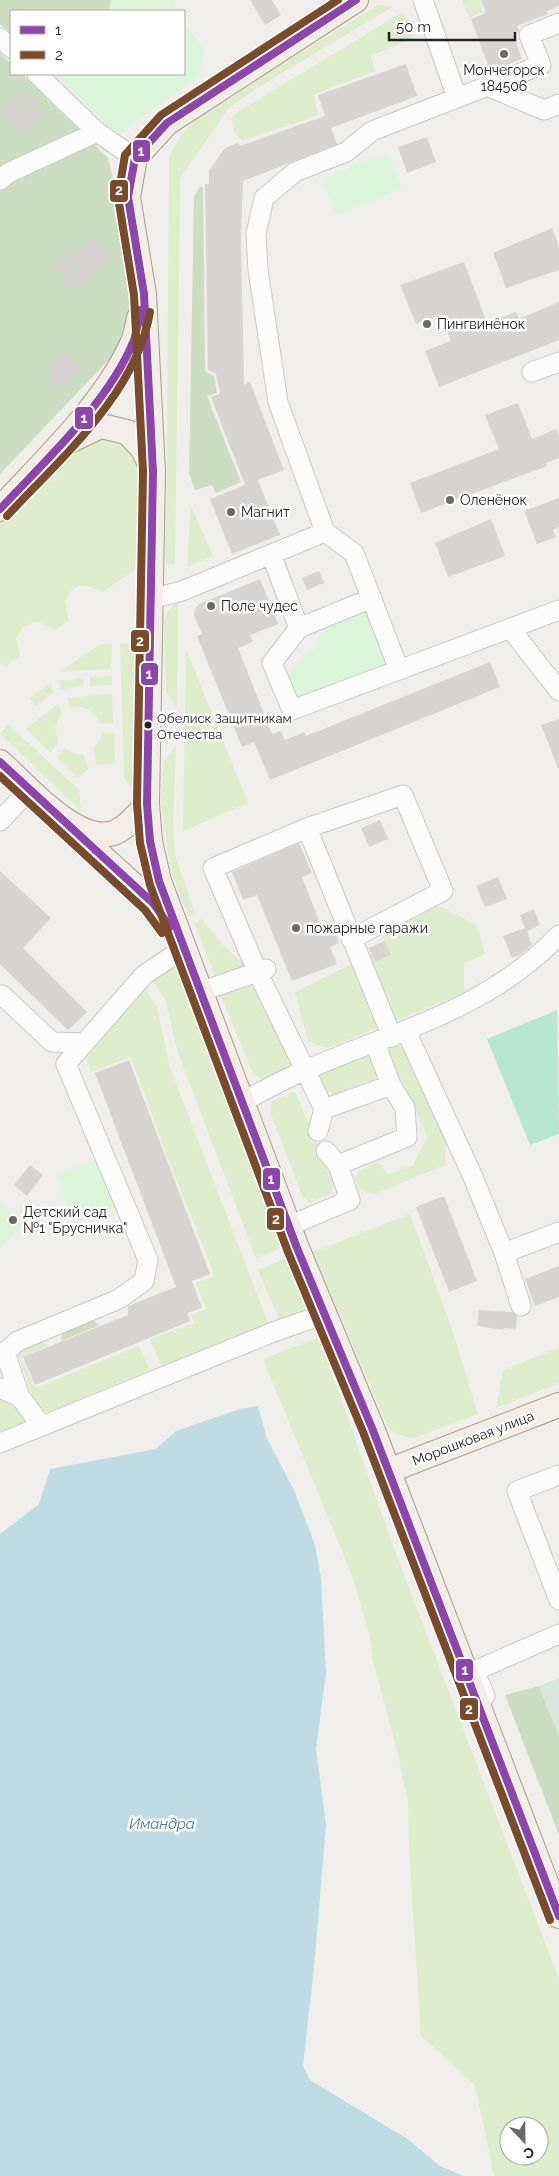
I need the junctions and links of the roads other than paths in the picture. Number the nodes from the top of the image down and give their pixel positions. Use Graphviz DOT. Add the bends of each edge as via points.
graph roads {
  1 [pos="356,0"];
  2 [pos="423,0"];
  3 [pos="559,23"];
  4 [pos="0,38"];
  5 [pos="10,47"];
  6 [pos="38,75"];
  7 [pos="487,86"];
  8 [pos="457,98"];
  9 [pos="559,104"];
  10 [pos="97,132"];
  11 [pos="135,158"];
  12 [pos="0,180"];
  13 [pos="144,294"];
  14 [pos="559,362"];
  15 [pos="532,372"];
  16 [pos="57,448"];
  17 [pos="153,472"];
  18 [pos="0,509"];
  19 [pos="325,532"];
  20 [pos="272,554"];
  21 [pos="372,598"];
  22 [pos="150,600"];
  23 [pos="559,610"];
  24 [pos="299,628"];
  25 [pos="510,628"];
  26 [pos="399,670"];
  27 [pos="559,691"];
  28 [pos="0,762"];
  29 [pos="30,788"];
  30 [pos="147,804"];
  31 [pos="56,815"];
  32 [pos="0,821"];
  33 [pos="307,828"];
  34 [pos="559,935"];
  35 [pos="351,939"];
  36 [pos="184,948"];
  37 [pos="262,971"];
  38 [pos="200,992"];
  39 [pos="2,995"];
  40 [pos="391,1037"];
  41 [pos="84,1043"];
  42 [pos="305,1070"];
  43 [pos="391,1085"];
  44 [pos="242,1102"];
  45 [pos="324,1109"];
  46 [pos="318,1131"];
  47 [pos="289,1226"];
  48 [pos="559,1232"];
  49 [pos="504,1253"];
  50 [pos="521,1306"];
  51 [pos="325,1314"];
  52 [pos="0,1388"];
  53 [pos="20,1397"];
  54 [pos="559,1405"];
  55 [pos="41,1425"];
  56 [pos="0,1443"];
  57 [pos="388,1472"];
  58 [pos="559,1475"];
  59 [pos="559,1600"];
  60 [pos="559,1634"];
  61 [pos="491,1739"];
  62 [pos="559,1916"];
  1 -- 11 [label="main road" via="167,122"];
  2 -- 8 [label="street"];
  3 -- 7 [label="street" via="529,36 541,65"];
  4 -- 5 [label="street"];
  6 -- 10 [label="street"];
  7 -- 8 [label="street"];
  7 -- 9 [label="street" via="544,110"];
  8 -- 19 [label="street" via="372,131 346,152 295,172 264,198 256,234 258,270 278,402"];
  10 -- 11 [label="street"];
  10 -- 12 [label="street" via="8,172"];
  11 -- 13 [label="main road" via="128,197"];
  13 -- 16 [label="main road" via="133,343 102,393"];
  13 -- 17 [label="main road"];
  14 -- 15 [label="street"];
  16 -- 17 [label="main road" via="101,426 128,432 143,449"];
  16 -- 18 [label="main road"];
  17 -- 22 [label="main road"];
  19 -- 20 [label="street"];
  19 -- 21 [label="street" via="354,553"];
  20 -- 22 [label="street"];
  20 -- 24 [label="street"];
  21 -- 24 [label="street"];
  21 -- 26 [label="street"];
  22 -- 30 [label="main road"];
  23 -- 25 [label="street"];
  24 -- 26 [label="street" via="272,664 292,710"];
  25 -- 26 [label="street"];
  25 -- 27 [label="street"];
  28 -- 29 [label="main road"];
  29 -- 31 [label="main road"];
  29 -- 32 [label="street"];
  30 -- 31 [label="main road" via="127,826 107,834 92,832"];
  30 -- 36 [label="main road" via="150,841 159,881"];
  31 -- 36 [label="main road" via="153,903"];
  33 -- 35 [label="street"];
  33 -- 35 [label="street" via="403,795 443,892"];
  33 -- 37 [label="street" via="213,868"];
  34 -- 40 [label="street" via="509,978 471,1002"];
  35 -- 40 [label="street"];
  36 -- 38 [label="main road"];
  36 -- 41 [label="street" via="144,975"];
  37 -- 38 [label="street"];
  37 -- 42 [label="street"];
  38 -- 44 [label="main road"];
  39 -- 41 [label="street" via="52,1042"];
  40 -- 42 [label="street"];
  40 -- 43 [label="street"];
  40 -- 49 [label="street" via="473,1177"];
  41 -- 53 [label="street" via="66,1064 148,1260 147,1267 144,1281 119,1299 18,1341 5,1352"];
  42 -- 44 [label="street"];
  42 -- 45 [label="street"];
  43 -- 45 [label="street"];
  43 -- 47 [label="street" via="405,1108 407,1137 332,1158 350,1200"];
  44 -- 47 [label="main road"];
  45 -- 46 [label="street"];
  47 -- 51 [label="main road"];
  48 -- 49 [label="street"];
  49 -- 50 [label="street"];
  51 -- 55 [label="street"];
  51 -- 57 [label="main road"];
  52 -- 53 [label="street"];
  53 -- 55 [label="street"];
  54 -- 57 [label="main road, Морошковая улица"];
  55 -- 56 [label="street"];
  57 -- 61 [label="main road"];
  58 -- 59 [label="street" via="517,1491"];
  60 -- 61 [label="street" via="479,1669 477,1677 489,1708"];
  61 -- 62 [label="main road"];
}
